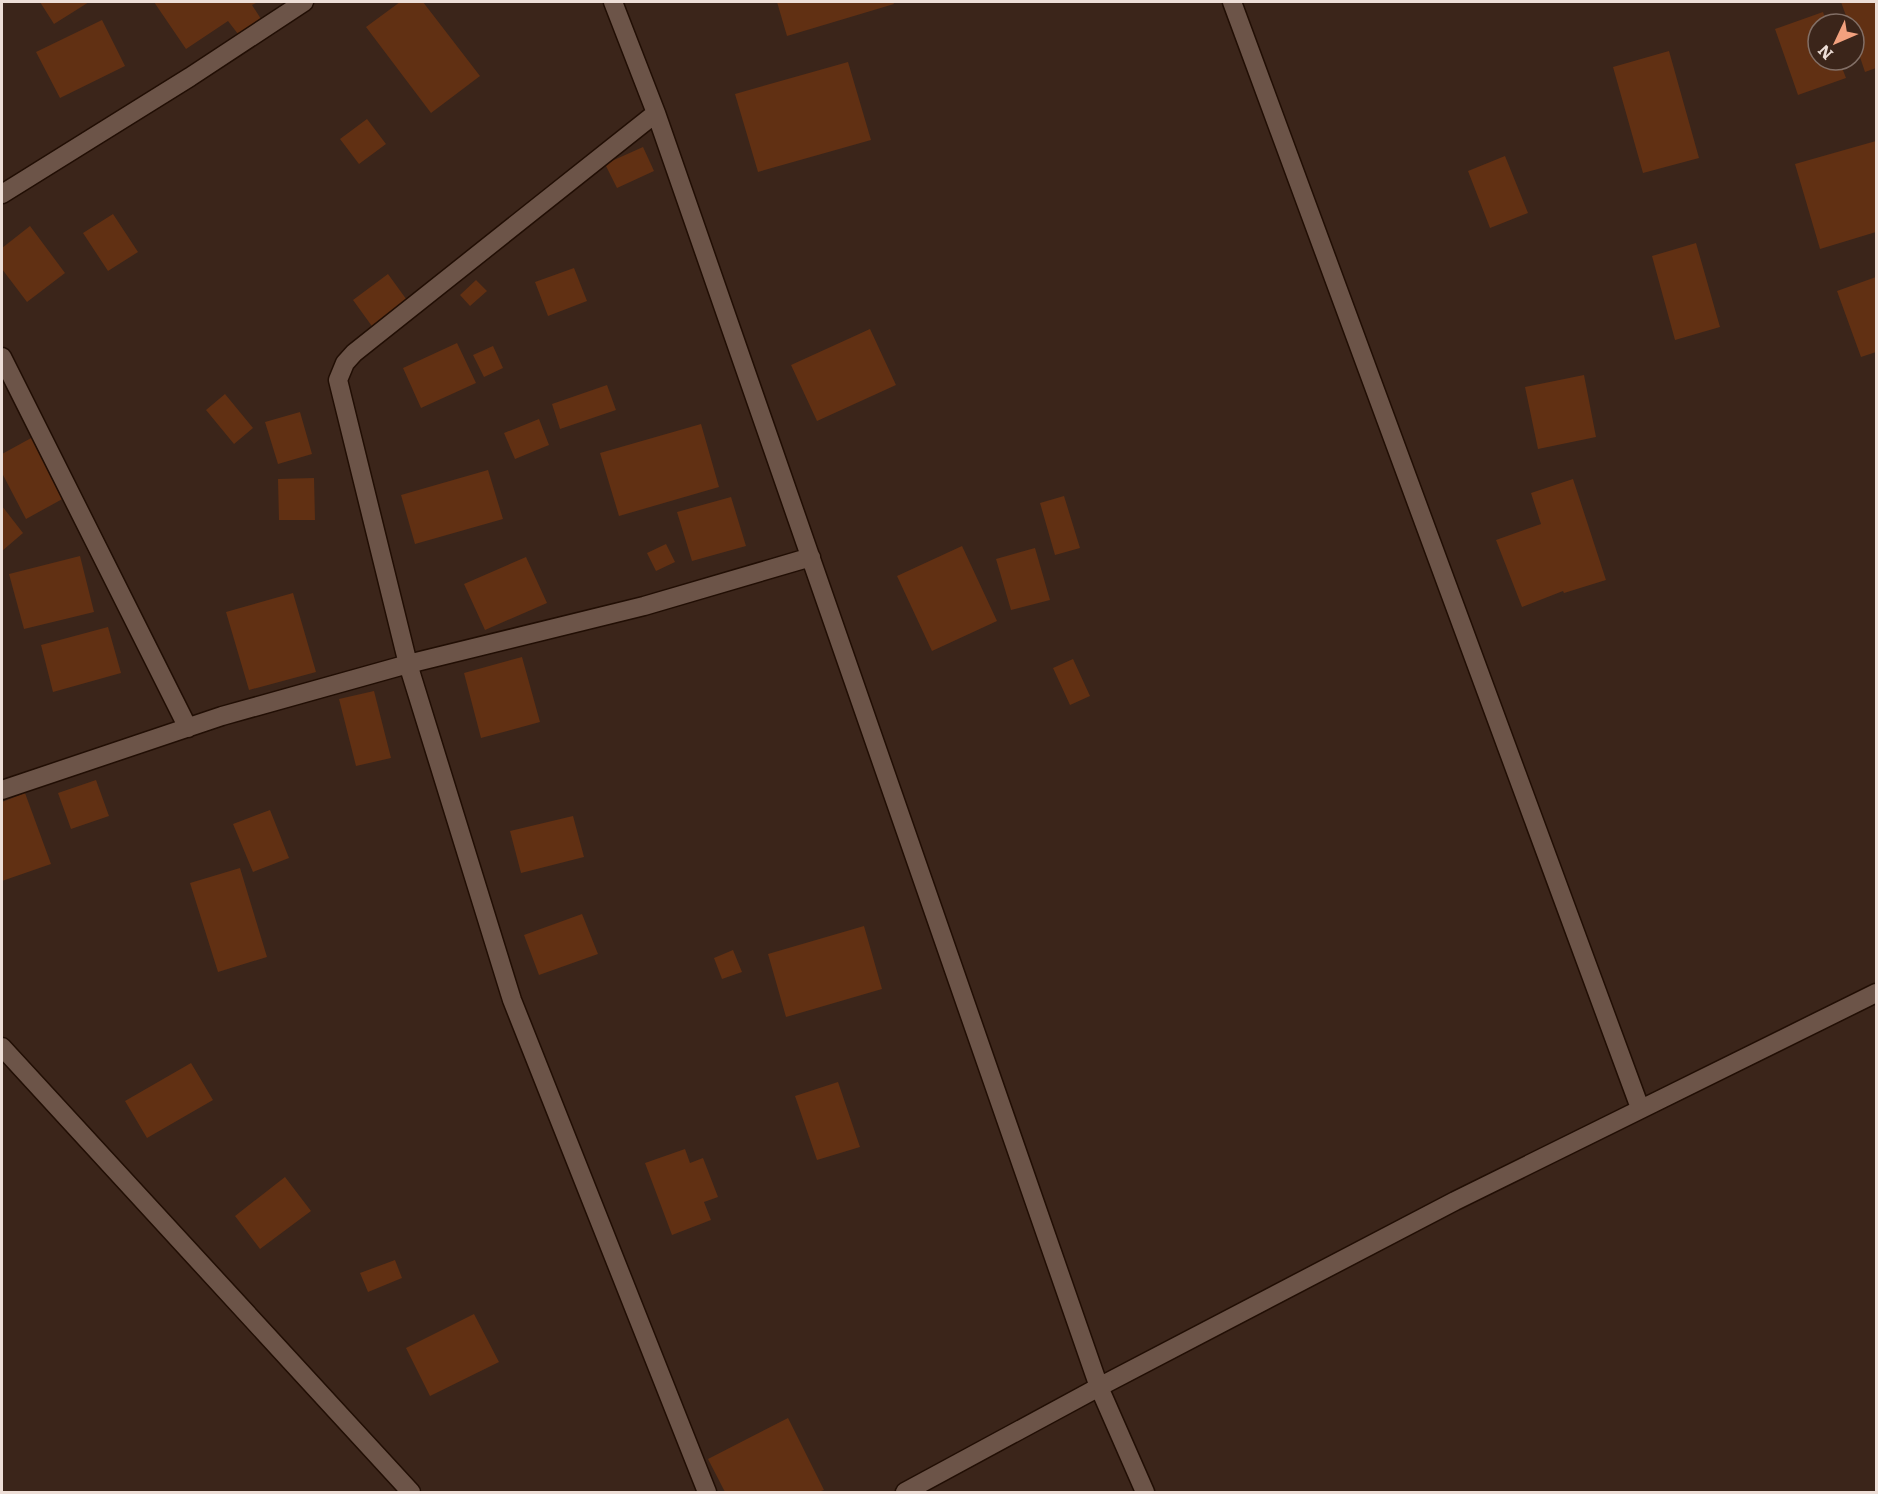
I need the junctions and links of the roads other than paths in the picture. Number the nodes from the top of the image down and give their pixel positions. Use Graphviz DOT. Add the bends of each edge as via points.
graph roads {
  1 [pos="304,2"];
  2 [pos="613,2"];
  3 [pos="1232,2"];
  4 [pos="656,113"];
  5 [pos="2,194"];
  6 [pos="2,357"];
  7 [pos="811,557"];
  8 [pos="408,664"];
  9 [pos="188,728"];
  10 [pos="2,790"];
  11 [pos="1876,993"];
  12 [pos="2,1047"];
  13 [pos="1640,1108"];
  14 [pos="1099,1387"];
  15 [pos="411,1492"];
  16 [pos="707,1492"];
  17 [pos="905,1492"];
  18 [pos="1145,1492"];
  1 -- 5 [label="street"];
  2 -- 4 [label="street"];
  3 -- 13 [label="street"];
  4 -- 7 [label="street"];
  4 -- 8 [label="street" via="354,353 340,373 338,380"];
  6 -- 9 [label="street"];
  7 -- 8 [label="street" via="644,606"];
  7 -- 14 [label="street"];
  8 -- 9 [label="street"];
  8 -- 16 [label="street" via="512,1000"];
  9 -- 10 [label="street"];
  11 -- 13 [label="street"];
  12 -- 15 [label="street"];
  13 -- 14 [label="street"];
  14 -- 17 [label="street"];
  14 -- 18 [label="street"];
}
